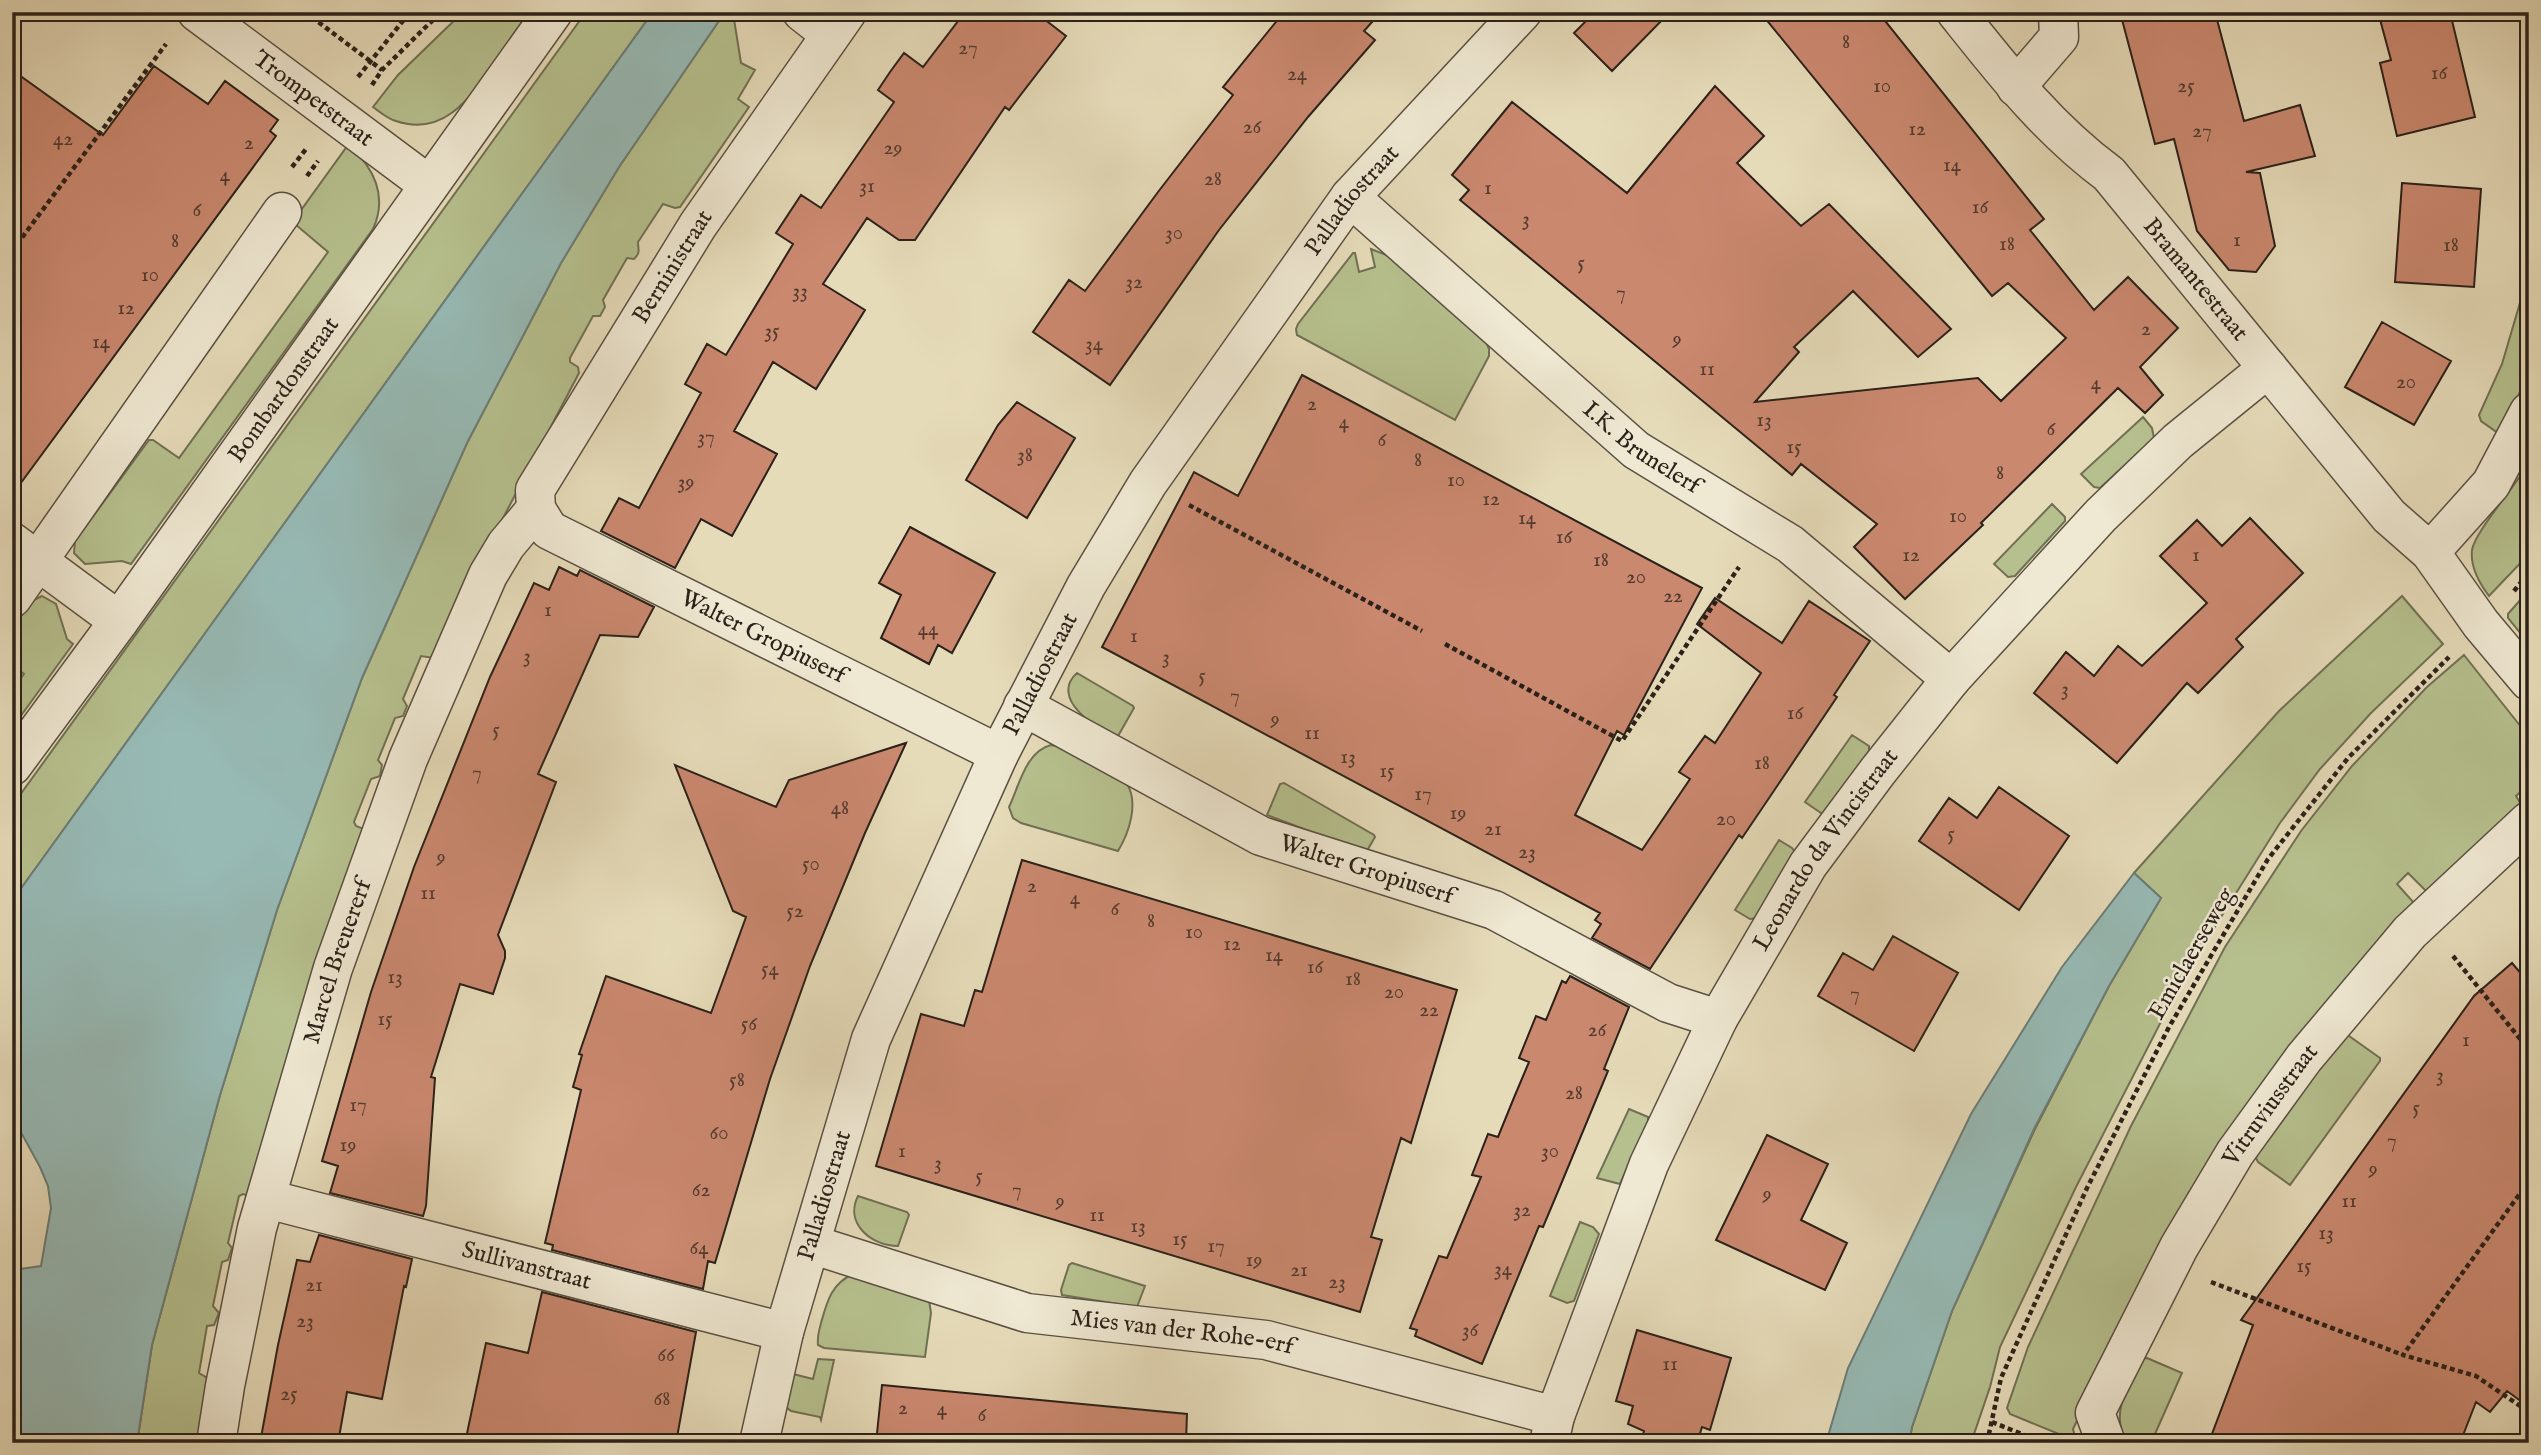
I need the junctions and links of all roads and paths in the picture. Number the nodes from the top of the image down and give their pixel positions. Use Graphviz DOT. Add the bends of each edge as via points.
graph roads {
  1 [pos="305,12"];
  2 [pos="441,12"];
  3 [pos="553,12"];
  4 [pos="1522,12"];
  5 [pos="1956,12"];
  6 [pos="2058,12"];
  7 [pos="826,19"];
  8 [pos="185,23"];
  9 [pos="382,70"];
  10 [pos="2016,87"];
  11 [pos="346,122"];
  12 [pos="429,185"];
  13 [pos="1350,197"];
  14 [pos="282,212"];
  15 [pos="12,251"];
  16 [pos="2268,368"];
  17 [pos="2529,412"];
  18 [pos="1148,483"];
  19 [pos="536,509"];
  20 [pos="1765,529"];
  21 [pos="25,552"];
  22 [pos="2430,552"];
  23 [pos="2529,572"];
  24 [pos="12,598"];
  25 [pos="119,621"];
  26 [pos="2482,624"];
  27 [pos="1422,631"];
  28 [pos="1445,644"];
  29 [pos="1951,678"];
  30 [pos="2529,681"];
  31 [pos="1023,706"];
  32 [pos="999,754"];
  33 [pos="12,766"];
  34 [pos="2529,821"];
  35 [pos="2423,920"];
  36 [pos="1718,1019"];
  37 [pos="2529,1050"];
  38 [pos="2529,1181"];
  39 [pos="267,1199"];
  40 [pos="811,1244"];
  41 [pos="2169,1266"];
  42 [pos="784,1332"];
  43 [pos="2403,1355"];
  44 [pos="2529,1412"];
  45 [pos="1992,1422"];
  46 [pos="1552,1429"];
  47 [pos="216,1443"];
  48 [pos="759,1443"];
  49 [pos="1987,1443"];
  50 [pos="2043,1443"];
  51 [pos="2106,1443"];
  1 -- 9 [label="path"];
  2 -- 9 [label="path"];
  3 -- 12 [label="street, Bombardonstraat"];
  4 -- 13 [label="street, Palladiostraat"];
  5 -- 10 [label="street, Bramantestraat"];
  6 -- 10 [label="street" via="2059,37"];
  7 -- 19 [label="street, Berninistraat" via="535,490"];
  8 -- 11 [label="street, Trompetstraat"];
  8 -- 15 [label="path"];
  9 -- 11 [label="path"];
  10 -- 16 [label="street, Bramantestraat" via="2075,148 2109,174"];
  11 -- 12 [label="street, Trompetstraat"];
  11 -- 14 [label="path"];
  12 -- 25 [label="street, Bombardonstraat"];
  13 -- 18 [label="street, Palladiostraat"];
  13 -- 20 [label="street, I.K. Brunelerf" via="1636,450"];
  14 -- 21 [label="street"];
  16 -- 22 [label="street, Bramantestraat" via="2389,516"];
  16 -- 29 [label="street, Leonardo da Vincistraat" via="2178,441 2101,516"];
  17 -- 22 [label="street" via="2491,484"];
  18 -- 27 [label="path"];
  18 -- 31 [label="street, Palladiostraat" via="1086,586"];
  19 -- 32 [label="street, Walter Gropiuserf" via="549,530"];
  19 -- 39 [label="street, Marcel Breuererf" via="488,575 408,759 334,968"];
  20 -- 28 [label="path" via="1622,741"];
  20 -- 29 [label="street, I.K. Brunelerf" via="1790,544"];
  21 -- 24 [label="street"];
  21 -- 25 [label="street"];
  22 -- 26 [label="street, Bramantestraat"];
  23 -- 26 [label="path, Emiclaerseweg"];
  25 -- 33 [label="street, Bombardonstraat"];
  26 -- 30 [label="street, Bramantestraat"];
  26 -- 45 [label="path, Emiclaerseweg" via="2348,758 2268,859 2169,1027 2087,1188 2001,1378"];
  29 -- 36 [label="street, Leonardo da Vincistraat" via="1808,865"];
  31 -- 32 [label="street, Palladiostraat"];
  31 -- 36 [label="street, Walter Gropiuserf" via="1261,836 1494,910 1668,1003"];
  32 -- 40 [label="street, Palladiostraat" via="871,1038"];
  34 -- 35 [label="street, Vitruviusstraat"];
  35 -- 37 [label="path"];
  35 -- 41 [label="street, Vitruviusstraat" via="2304,1058 2235,1153"];
  36 -- 46 [label="street, Leonardo da Vincistraat" via="1649,1164"];
  38 -- 43 [label="path"];
  39 -- 42 [label="street, Sullivanstraat"];
  39 -- 47 [label="street, Marcel Breuererf" via="257,1228"];
  40 -- 42 [label="street, Palladiostraat"];
  40 -- 46 [label="street, Mies van der Rohe-erf" via="1027,1313 1266,1339"];
  41 -- 43 [label="path"];
  41 -- 51 [label="street, Vitruviusstraat" via="2095,1413"];
  42 -- 48 [label="street, Palladiostraat"];
  43 -- 44 [label="path" via="2476,1376"];
  45 -- 49 [label="path, Emiclaerseweg"];
  45 -- 50 [label="path"];
}
